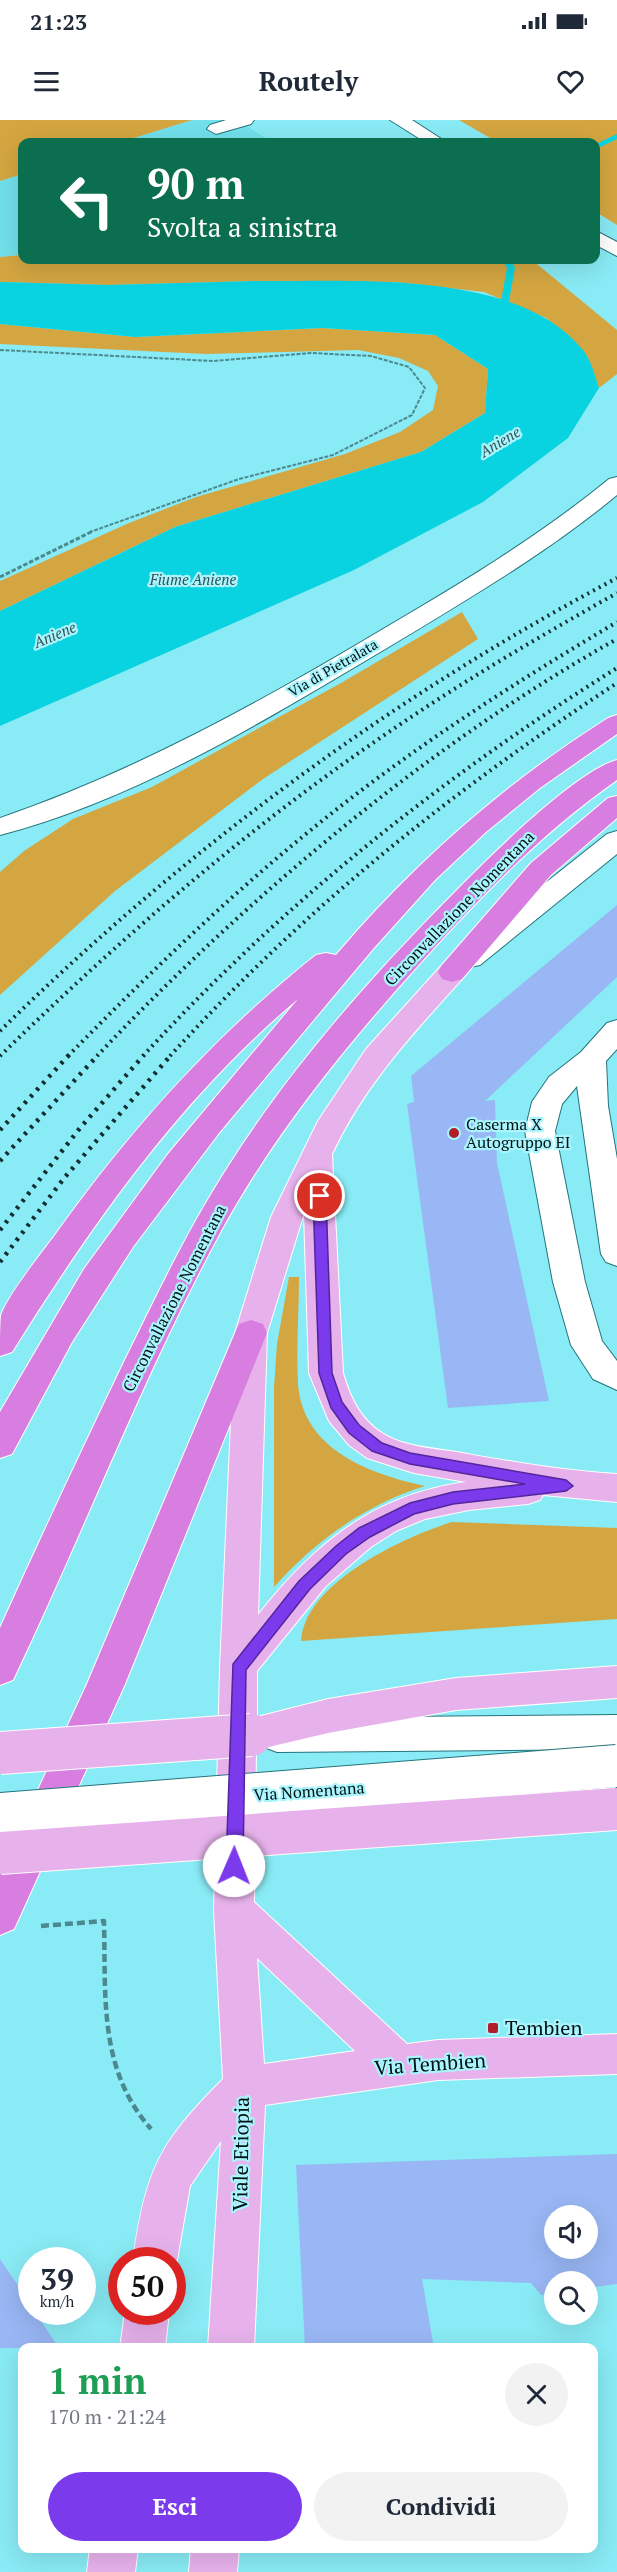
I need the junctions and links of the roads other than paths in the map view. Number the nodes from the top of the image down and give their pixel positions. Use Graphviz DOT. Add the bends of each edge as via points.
graph roads {
  1 [pos="244,120"];
  2 [pos="399,120"];
  3 [pos="216,129"];
  4 [pos="430,138"];
  5 [pos="600,239"];
  6 [pos="617,250"];
  7 [pos="617,484"];
  8 [pos="617,723"];
  9 [pos="617,768"];
  10 [pos="617,804"];
  11 [pos="30,818"];
  12 [pos="0,827"];
  13 [pos="0,835"];
  14 [pos="617,840"];
  15 [pos="400,899"];
  16 [pos="452,972"];
  17 [pos="617,1030"];
  18 [pos="591,1059"];
  19 [pos="318,1151"];
  20 [pos="617,1254"];
  21 [pos="251,1333"];
  22 [pos="0,1343"];
  23 [pos="617,1377"];
  24 [pos="0,1444"];
  25 [pos="566,1486"];
  26 [pos="617,1488"];
  27 [pos="238,1668"];
  28 [pos="0,1669"];
  29 [pos="617,1682"];
  30 [pos="617,1732"];
  31 [pos="251,1735"];
  32 [pos="0,1753"];
  33 [pos="617,1766"];
  34 [pos="617,1809"];
  35 [pos="0,1814"];
  36 [pos="0,1853"];
  37 [pos="234,1910"];
  38 [pos="0,1916"];
  39 [pos="617,2054"];
  40 [pos="399,2064"];
  41 [pos="244,2088"];
  42 [pos="157,2247"];
  43 [pos="145,2325"];
  44 [pos="143,2343"];
  45 [pos="231,2343"];
  46 [pos="113,2553"];
  47 [pos="215,2553"];
  48 [pos="111,2572"];
  49 [pos="213,2572"];
  1 -- 3 [label="street"];
  2 -- 4 [label="street"];
  5 -- 6 [label="street"];
  7 -- 11 [label="street, Via di Pietralata" via="502,566 338,666 166,760"];
  8 -- 15 [label="highway" via="505,803"];
  9 -- 28 [label="highway, Circonvallazione Nomentana" via="536,829 458,905 350,1024 254,1150 176,1287"];
  10 -- 16 [label="highway" via="541,869"];
  11 -- 12 [label="street"];
  11 -- 13 [label="street"];
  14 -- 16 [label="street"];
  15 -- 22 [label="highway" via="255,1021 155,1128 86,1216"];
  15 -- 24 [label="highway" via="253,1071 138,1216 70,1317"];
  16 -- 19 [label="main road" via="376,1056"];
  17 -- 18 [label="street"];
  18 -- 20 [label="street" via="592,1106"];
  18 -- 23 [label="street" via="560,1084 547,1102 540,1131 569,1282 587,1345 605,1370"];
  19 -- 21 [label="main road" via="287,1216"];
  19 -- 25 [label="main road" via="326,1373 345,1418 369,1442 410,1458"];
  21 -- 27 [label="main road"];
  21 -- 38 [label="highway" via="106,1684"];
  25 -- 26 [label="main road"];
  25 -- 27 [label="main road" via="453,1498 382,1521 323,1566"];
  27 -- 37 [label="main road"];
  29 -- 31 [label="main road" via="456,1694 328,1716"];
  30 -- 31 [label="street"];
  31 -- 32 [label="main road, bridge"];
  33 -- 35 [label="street, Via Nomentana, bridge"];
  34 -- 36 [label="main road, bridge"];
  37 -- 40 [label="main road"];
  37 -- 41 [label="main road"];
  39 -- 40 [label="main road, Via Tembien"];
  40 -- 41 [label="main road, Via Tembien"];
  41 -- 42 [label="main road, Viale Etiopia" via="184,2157 165,2194"];
  41 -- 45 [label="main road, Viale Etiopia"];
  43 -- 44 [label="main road"];
  46 -- 48 [label="main road"];
  47 -- 49 [label="main road"];
}
